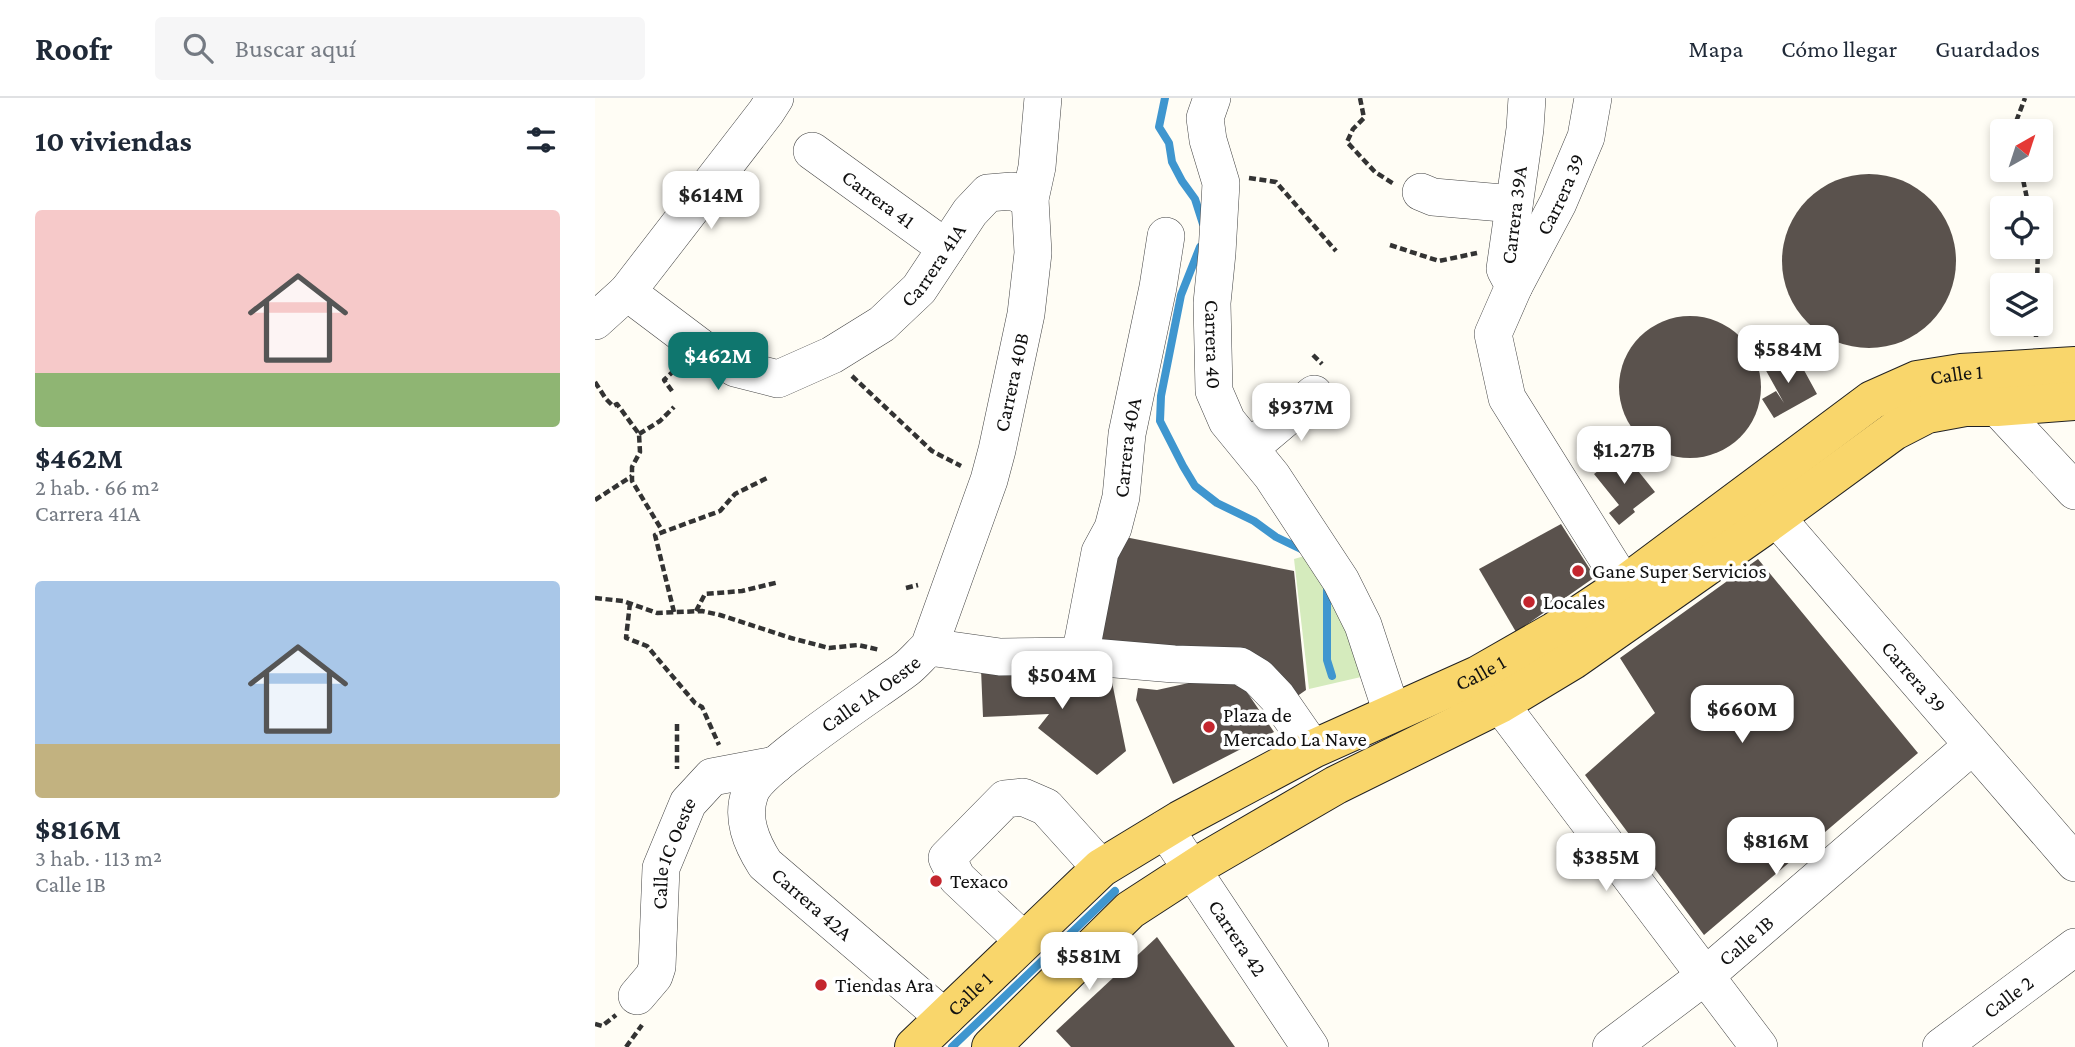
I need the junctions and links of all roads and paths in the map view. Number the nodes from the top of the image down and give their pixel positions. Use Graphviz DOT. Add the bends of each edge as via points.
graph roads {
  1 [pos="1212,98"];
  2 [pos="1360,98"];
  3 [pos="1527,98"];
  4 [pos="1593,98"];
  5 [pos="2025,98"];
  6 [pos="1041,101"];
  7 [pos="762,103"];
  8 [pos="2017,119"];
  9 [pos="812,151"];
  10 [pos="1221,183"];
  11 [pos="1421,192"];
  12 [pos="1030,199"];
  13 [pos="1514,204"];
  14 [pos="1166,236"];
  15 [pos="1390,245"];
  16 [pos="1508,246"];
  17 [pos="946,248"];
  18 [pos="1335,251"];
  19 [pos="1514,286"];
  20 [pos="607,302"];
  21 [pos="832,355"];
  22 [pos="2075,366"];
  23 [pos="595,382"];
  24 [pos="1314,394"];
  25 [pos="2075,401"];
  26 [pos="674,407"];
  27 [pos="1997,407"];
  28 [pos="639,434"];
  29 [pos="1250,448"];
  30 [pos="632,476"];
  31 [pos="769,477"];
  32 [pos="989,480"];
  33 [pos="2075,491"];
  34 [pos="595,499"];
  35 [pos="1764,504"];
  36 [pos="663,532"];
  37 [pos="779,582"];
  38 [pos="1623,585"];
  39 [pos="595,598"];
  40 [pos="630,604"];
  41 [pos="674,612"];
  42 [pos="695,612"];
  43 [pos="1080,656"];
  44 [pos="919,657"];
  45 [pos="1500,704"];
  46 [pos="1392,713"];
  47 [pos="1972,746"];
  48 [pos="1313,749"];
  49 [pos="775,765"];
  50 [pos="712,777"];
  51 [pos="1154,836"];
  52 [pos="2075,863"];
  53 [pos="1101,868"];
  54 [pos="1181,876"];
  55 [pos="1024,942"];
  56 [pos="2075,947"];
  57 [pos="1705,976"];
  58 [pos="637,996"];
  59 [pos="945,1018"];
  60 [pos="595,1024"];
  61 [pos="602,1026"];
  62 [pos="914,1047"];
  63 [pos="992,1047"];
  64 [pos="1280,1047"];
  65 [pos="1310,1047"];
  66 [pos="1611,1047"];
  67 [pos="1759,1047"];
  68 [pos="1941,1047"];
  1 -- 10 [label="street, Carrera 40" via="1205,118"];
  2 -- 11 [label="path" via="1364,118 1347,142 1375,172 1393,184"];
  3 -- 13 [label="street, Carrera 39A"];
  4 -- 19 [label="street, Carrera 39" via="1586,137 1558,203"];
  5 -- 8 [label="path"];
  6 -- 12 [label="street, Carrera 40B"];
  7 -- 20 [label="street"];
  9 -- 17 [label="street, Carrera 41"];
  10 -- 18 [label="path" via="1237,177 1276,182"];
  10 -- 29 [label="street, Carrera 40" via="1212,303 1214,391 1227,421"];
  11 -- 13 [label="street"];
  12 -- 17 [label="street, Carrera 41A" via="1012,191 988,193"];
  12 -- 32 [label="street, Carrera 40B" via="1033,253 1026,314"];
  13 -- 16 [label="street, Carrera 39A"];
  14 -- 43 [label="street, Carrera 40A" via="1127,434 1121,497 1113,528 1100,552"];
  15 -- 16 [label="path" via="1439,261"];
  16 -- 19 [label="street, Carrera 39A" via="1505,269"];
  17 -- 21 [label="street, Carrera 41A" via="919,289 882,324"];
  19 -- 38 [label="street, Carrera 39A" via="1493,334 1507,398"];
  20 -- 21 [label="street, Carrera 41A" via="735,368 778,379"];
  21 -- 32 [label="path" via="932,451"];
  22 -- 35 [label="main road, Calle 1" via="1917,380 1872,400"];
  23 -- 28 [label="path"];
  24 -- 29 [label="street"];
  25 -- 27 [label="main road, Calle 1"];
  26 -- 28 [label="path"];
  27 -- 33 [label="street"];
  27 -- 35 [label="main road, Calle 1" via="1927,414"];
  28 -- 30 [label="path" via="640,452"];
  29 -- 46 [label="street, Carrera 40" via="1341,581 1363,625"];
  30 -- 34 [label="path"];
  30 -- 36 [label="path"];
  31 -- 36 [label="path" via="735,495 720,511"];
  32 -- 44 [label="street, Carrera 40B"];
  35 -- 38 [label="main road, Calle 1"];
  35 -- 45 [label="main road, Calle 1" via="1646,611"];
  35 -- 47 [label="street, Carrera 39"];
  36 -- 41 [label="path" via="655,535"];
  37 -- 42 [label="path" via="705,594"];
  38 -- 46 [label="main road, Calle 1" via="1478,675"];
  39 -- 40 [label="path"];
  40 -- 41 [label="path" via="657,613"];
  40 -- 50 [label="path" via="626,638 647,646 702,707 719,746"];
  41 -- 42 [label="path"];
  42 -- 44 [label="path" via="720,615 829,648 858,645"];
  43 -- 44 [label="street, Calle 1A Oeste"];
  43 -- 48 [label="street, Calle 1A Oeste" via="1240,666 1277,697"];
  44 -- 49 [label="street, Calle 1A Oeste"];
  45 -- 54 [label="main road, Calle 1" via="1336,785"];
  45 -- 57 [label="street"];
  46 -- 48 [label="main road, Calle 1"];
  47 -- 52 [label="street, Carrera 39"];
  47 -- 57 [label="street, Calle 1B"];
  48 -- 51 [label="main road, Calle 1"];
  49 -- 50 [label="street, Calle 1C Oeste"];
  49 -- 59 [label="street, Carrera 42A" via="751,789 747,808 748,827 765,864"];
  50 -- 58 [label="street, Calle 1C Oeste" via="688,803 661,868 657,967"];
  51 -- 53 [label="main road, Calle 1"];
  51 -- 54 [label="street, Carrera 42"];
  53 -- 55 [label="main road, Calle 1"];
  53 -- 55 [label="street" via="1046,807 1023,797 1005,799 947,858 957,878"];
  54 -- 63 [label="main road, Calle 1" via="1130,910"];
  54 -- 64 [label="street, Carrera 42"];
  54 -- 65 [label="street, Carrera 42"];
  55 -- 59 [label="main road, Calle 1"];
  56 -- 68 [label="street, Calle 2"];
  57 -- 66 [label="street, Calle 1B"];
  57 -- 67 [label="street"];
  59 -- 62 [label="main road, Calle 1"];
  60 -- 61 [label="path"];
}
